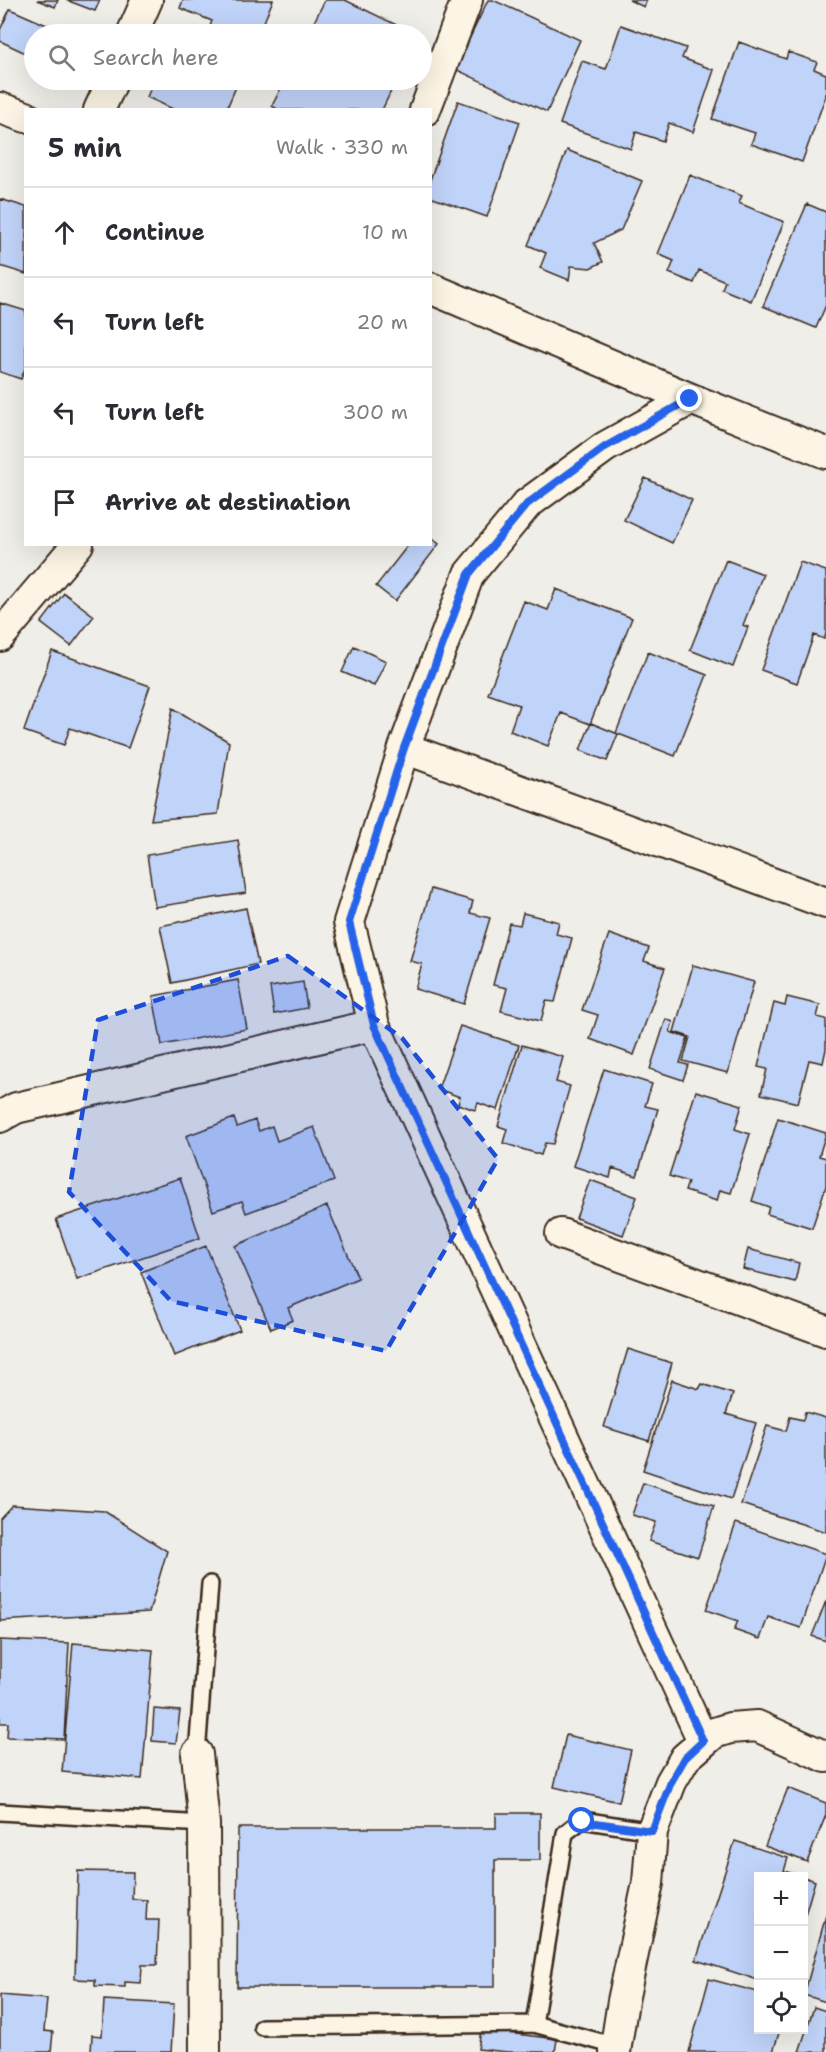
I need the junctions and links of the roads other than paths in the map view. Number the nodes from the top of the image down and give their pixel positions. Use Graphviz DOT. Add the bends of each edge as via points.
graph roads {
  1 [pos="147,0"];
  2 [pos="467,0"];
  3 [pos="136,24"];
  4 [pos="108,90"];
  5 [pos="0,108"];
  6 [pos="100,108"];
  7 [pos="426,108"];
  8 [pos="24,116"];
  9 [pos="432,289"];
  10 [pos="690,399"];
  11 [pos="826,453"];
  12 [pos="76,546"];
  13 [pos="0,636"];
  14 [pos="404,748"];
  15 [pos="826,903"];
  16 [pos="374,1025"];
  17 [pos="0,1117"];
  18 [pos="561,1234"];
  19 [pos="826,1331"];
  20 [pos="210,1584"];
  21 [pos="703,1741"];
  22 [pos="197,1755"];
  23 [pos="826,1757"];
  24 [pos="0,1812"];
  25 [pos="204,1824"];
  26 [pos="652,1831"];
  27 [pos="534,2024"];
  28 [pos="262,2027"];
  29 [pos="616,2049"];
  30 [pos="205,2052"];
  1 -- 3 [label="street"];
  2 -- 7 [label="street"];
  4 -- 6 [label="street"];
  5 -- 8 [label="street"];
  9 -- 10 [label="street"];
  10 -- 11 [label="street"];
  10 -- 14 [label="street" via="605,447 527,504 469,574"];
  12 -- 13 [label="street"];
  14 -- 15 [label="street"];
  14 -- 16 [label="street" via="349,922"];
  16 -- 17 [label="street" via="16,1108"];
  16 -- 21 [label="street"];
  18 -- 19 [label="street"];
  20 -- 22 [label="lane"];
  21 -- 23 [label="street" via="730,1728 757,1726"];
  21 -- 26 [label="street" via="685,1758 671,1782"];
  22 -- 25 [label="street"];
  24 -- 25 [label="lane"];
  25 -- 30 [label="street"];
  26 -- 27 [label="lane" via="582,1821 565,1833"];
  26 -- 29 [label="street" via="648,1883"];
  27 -- 28 [label="lane"];
  27 -- 29 [label="lane"];
}
